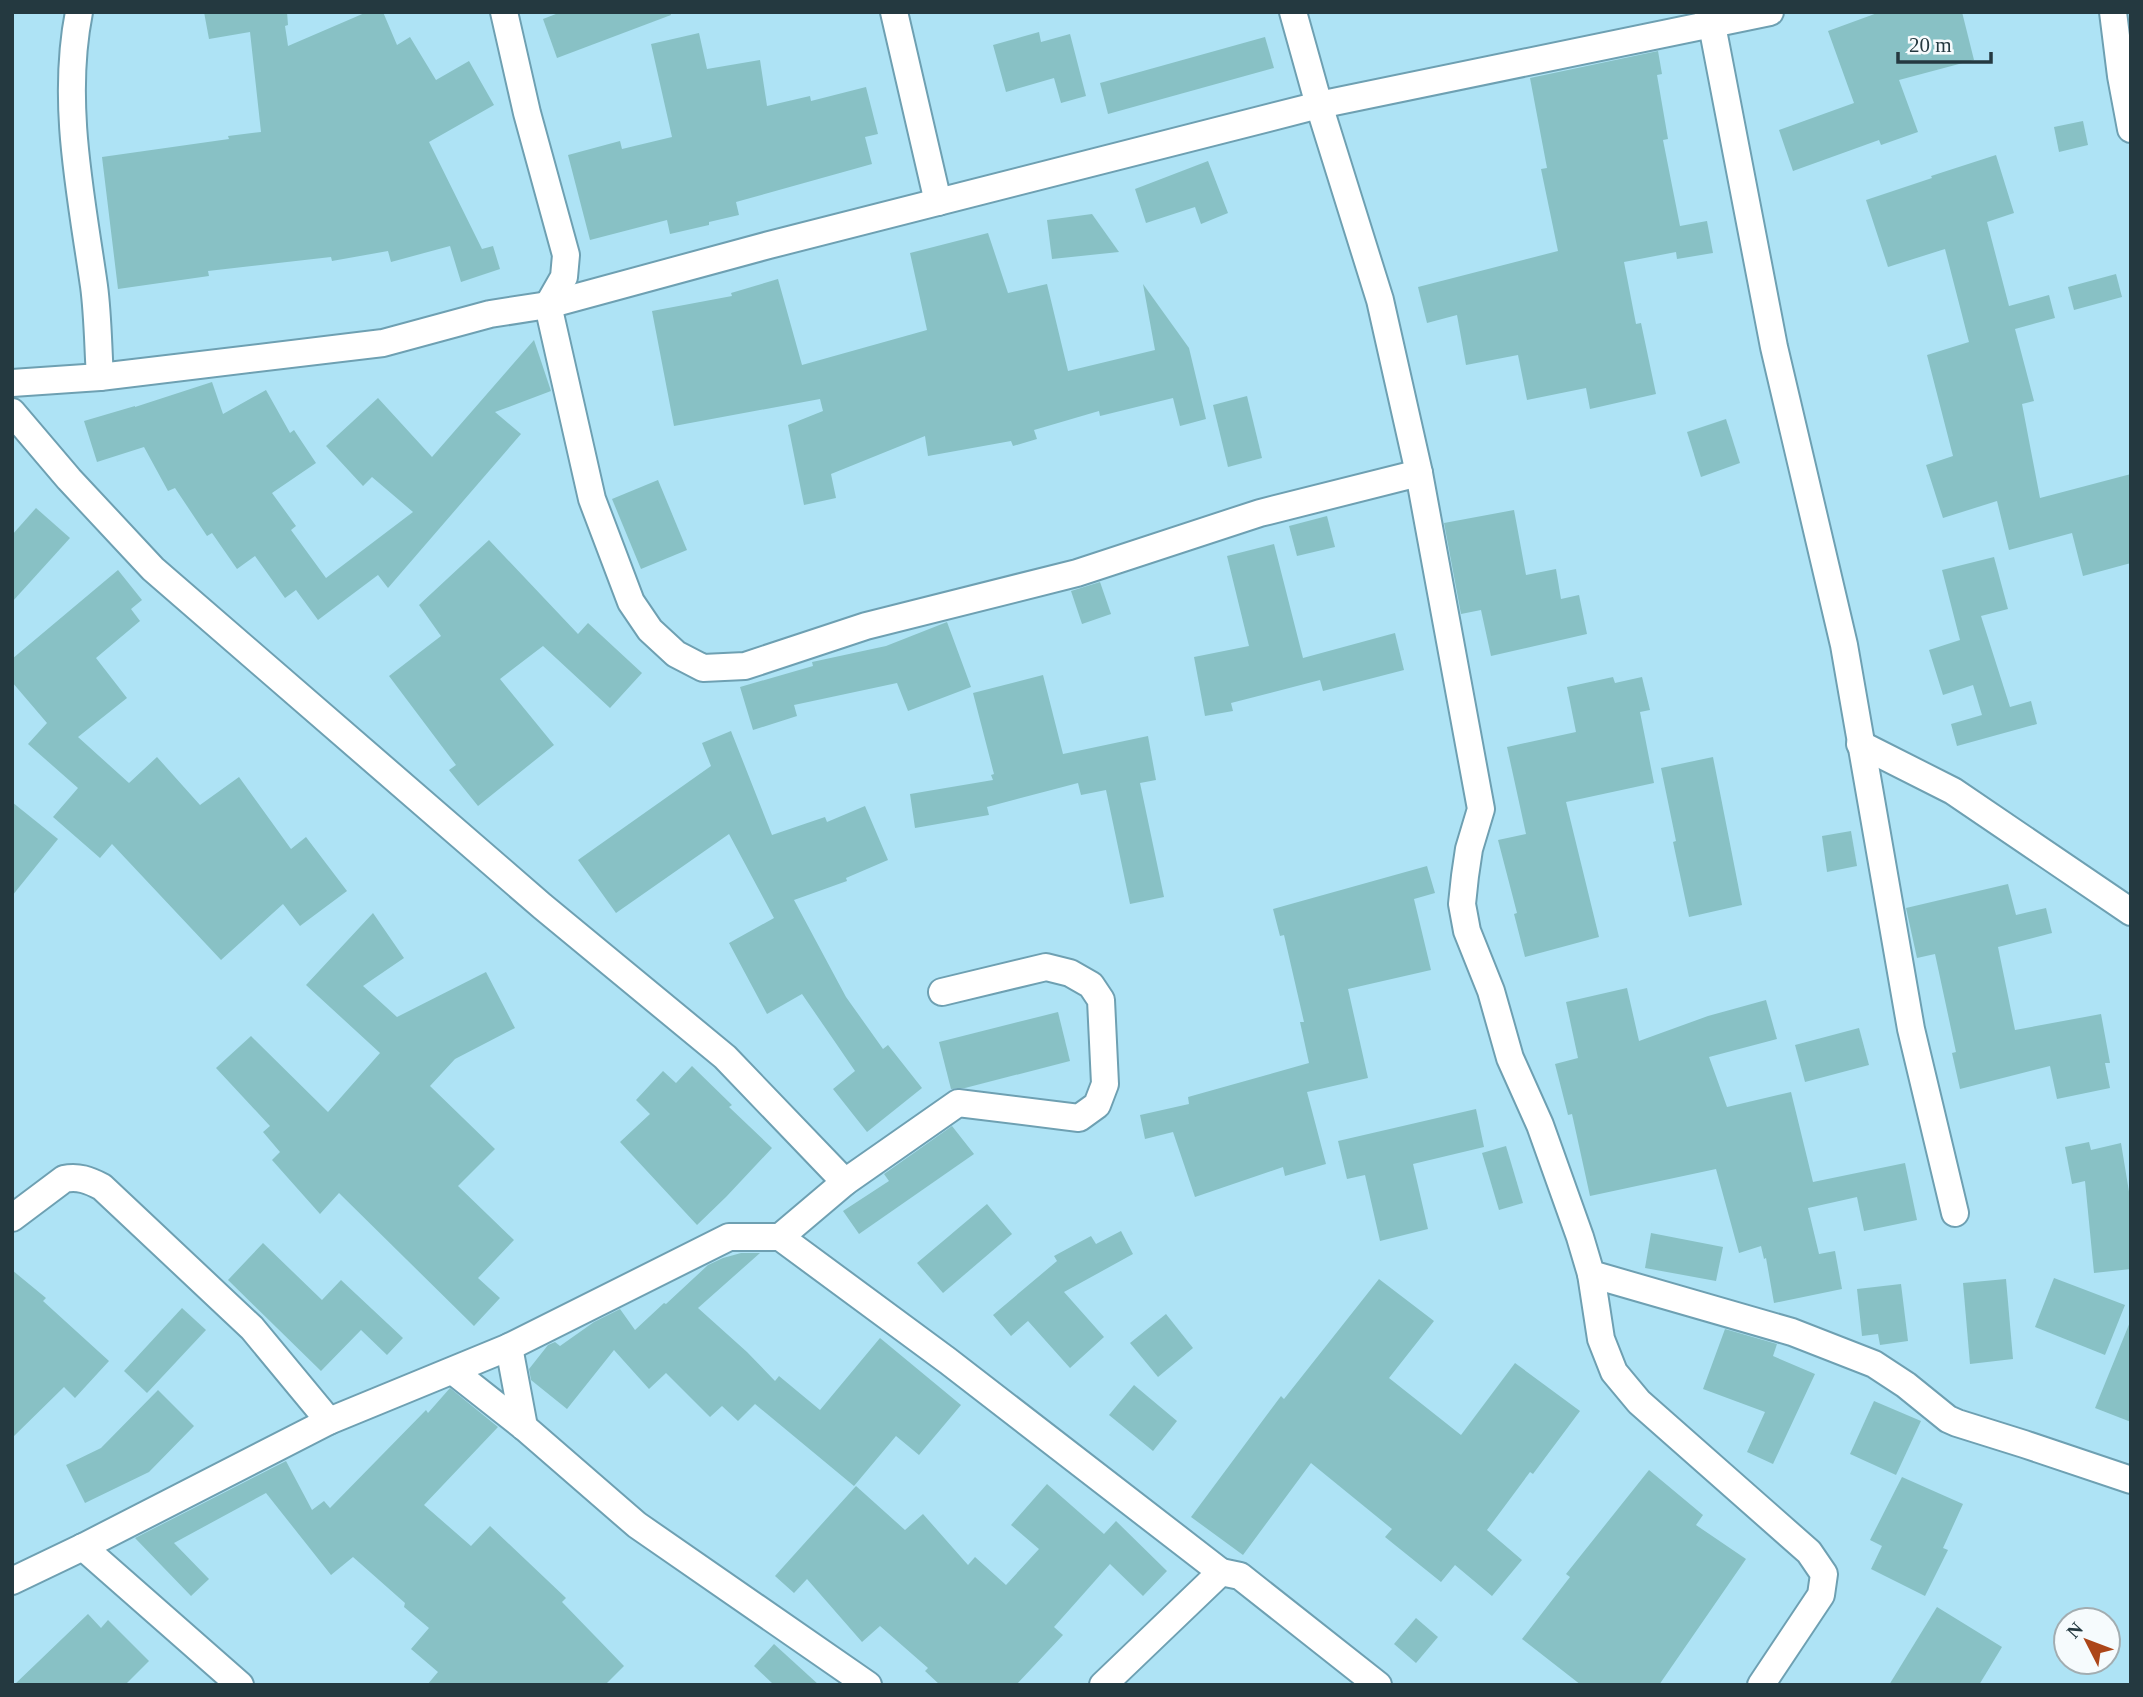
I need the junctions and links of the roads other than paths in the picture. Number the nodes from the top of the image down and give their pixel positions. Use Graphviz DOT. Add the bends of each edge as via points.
graph roads {
  1 [pos="79,12"];
  2 [pos="505,12"];
  3 [pos="894,12"];
  4 [pos="1293,12"];
  5 [pos="1770,12"];
  6 [pos="2113,12"];
  7 [pos="1710,19"];
  8 [pos="1319,105"];
  9 [pos="2131,129"];
  10 [pos="938,202"];
  11 [pos="548,305"];
  12 [pos="100,377"];
  13 [pos="12,383"];
  14 [pos="12,412"];
  15 [pos="1419,473"];
  16 [pos="1860,744"];
  17 [pos="2131,912"];
  18 [pos="942,992"];
  19 [pos="845,1182"];
  20 [pos="1955,1213"];
  21 [pos="12,1218"];
  22 [pos="780,1237"];
  23 [pos="1591,1273"];
  24 [pos="509,1347"];
  25 [pos="453,1371"];
  26 [pos="329,1421"];
  27 [pos="524,1427"];
  28 [pos="2131,1480"];
  29 [pos="83,1547"];
  30 [pos="1221,1572"];
  31 [pos="12,1581"];
  32 [pos="240,1685"];
  33 [pos="867,1685"];
  34 [pos="1103,1685"];
  35 [pos="1378,1685"];
  36 [pos="1761,1685"];
  1 -- 12 [label="street" via="70,99 95,289"];
  2 -- 11 [label="street" via="566,255 564,276"];
  3 -- 10 [label="street"];
  4 -- 8 [label="street"];
  5 -- 7 [label="street"];
  6 -- 9 [label="street"];
  7 -- 8 [label="street"];
  7 -- 16 [label="street" via="1774,347 1844,645"];
  8 -- 10 [label="street"];
  8 -- 15 [label="street" via="1380,300"];
  10 -- 11 [label="street"];
  11 -- 12 [label="street" via="490,314 383,343"];
  11 -- 15 [label="street" via="592,499 631,602 676,654 703,668 744,666 866,625 1077,573 1260,513"];
  12 -- 13 [label="street"];
  14 -- 19 [label="street" via="153,569 542,906 725,1057"];
  15 -- 23 [label="street" via="1481,809 1465,876 1462,904 1467,931"];
  16 -- 17 [label="street" via="1953,791"];
  16 -- 20 [label="street" via="1911,1029"];
  18 -- 19 [label="street" via="1046,967 1091,985 1101,1000 1105,1052 1105,1084 1097,1105 1079,1118 958,1103"];
  19 -- 22 [label="street"];
  21 -- 26 [label="street" via="64,1179 73,1177 102,1187 251,1328"];
  22 -- 24 [label="street" via="729,1237"];
  22 -- 30 [label="street"];
  23 -- 28 [label="street" via="1792,1332 1874,1364 1957,1423"];
  23 -- 36 [label="street" via="1601,1339 1614,1372 1639,1402 1809,1552 1824,1574 1821,1595"];
  24 -- 25 [label="street"];
  24 -- 27 [label="street"];
  25 -- 26 [label="street"];
  25 -- 27 [label="street"];
  26 -- 29 [label="street"];
  27 -- 33 [label="street" via="637,1525"];
  29 -- 31 [label="street"];
  29 -- 32 [label="street"];
  30 -- 34 [label="street"];
  30 -- 35 [label="street" via="1240,1576"];
}
